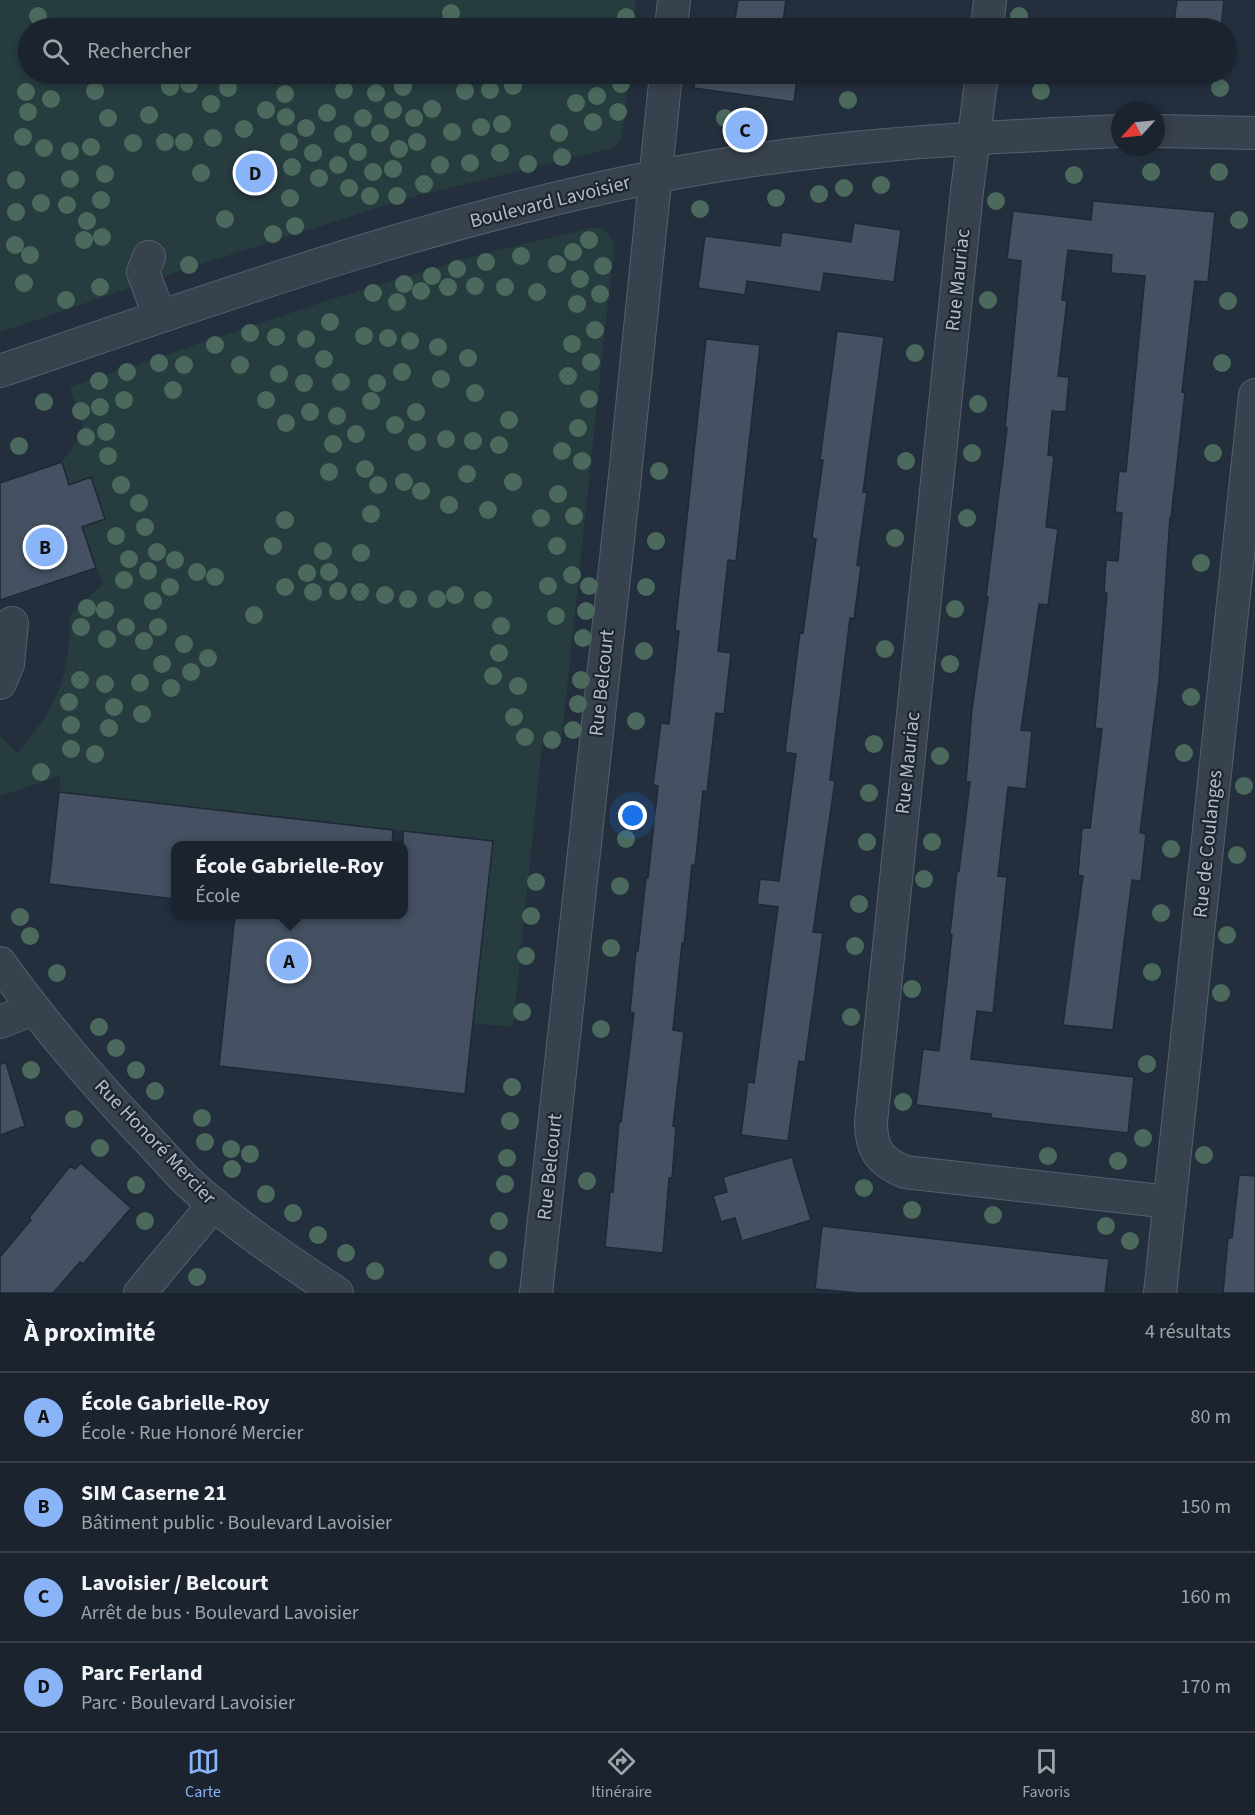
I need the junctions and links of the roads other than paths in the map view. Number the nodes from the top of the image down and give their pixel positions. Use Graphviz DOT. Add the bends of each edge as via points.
graph roads {
  1 [pos="674,0"];
  2 [pos="990,0"];
  3 [pos="671,18"];
  4 [pos="988,18"];
  5 [pos="665,84"];
  6 [pos="981,84"];
  7 [pos="1111,131"];
  8 [pos="1165,131"];
  9 [pos="1255,133"];
  10 [pos="974,137"];
  11 [pos="655,177"];
  12 [pos="149,257"];
  13 [pos="159,315"];
  14 [pos="0,371"];
  15 [pos="1255,395"];
  16 [pos="12,622"];
  17 [pos="0,683"];
  18 [pos="0,963"];
  19 [pos="33,1009"];
  20 [pos="0,1022"];
  21 [pos="1170,1202"];
  22 [pos="214,1204"];
  23 [pos="140,1293"];
  24 [pos="337,1293"];
  25 [pos="536,1293"];
  26 [pos="1160,1293"];
  1 -- 3 [label="street"];
  2 -- 4 [label="street"];
  5 -- 11 [label="street, Rue Belcourt"];
  6 -- 10 [label="street, Rue Mauriac"];
  7 -- 10 [label="street, Boulevard Lavoisier"];
  8 -- 9 [label="street"];
  10 -- 11 [label="street, Boulevard Lavoisier" via="841,149"];
  10 -- 21 [label="street, Rue Mauriac" via="871,1138 878,1155 905,1172"];
  11 -- 13 [label="street, Boulevard Lavoisier" via="476,219"];
  11 -- 25 [label="street, Rue Belcourt"];
  12 -- 13 [label="street" via="143,272"];
  13 -- 14 [label="street, Boulevard Lavoisier"];
  15 -- 21 [label="street, Rue de Coulanges"];
  16 -- 17 [label="street" via="8,664"];
  18 -- 19 [label="street, Rue Honoré Mercier"];
  19 -- 20 [label="street"];
  19 -- 22 [label="street, Rue Honoré Mercier" via="116,1105"];
  21 -- 26 [label="street, Rue de Coulanges"];
  22 -- 23 [label="street"];
  22 -- 24 [label="street, Rue Honoré Mercier"];
}
